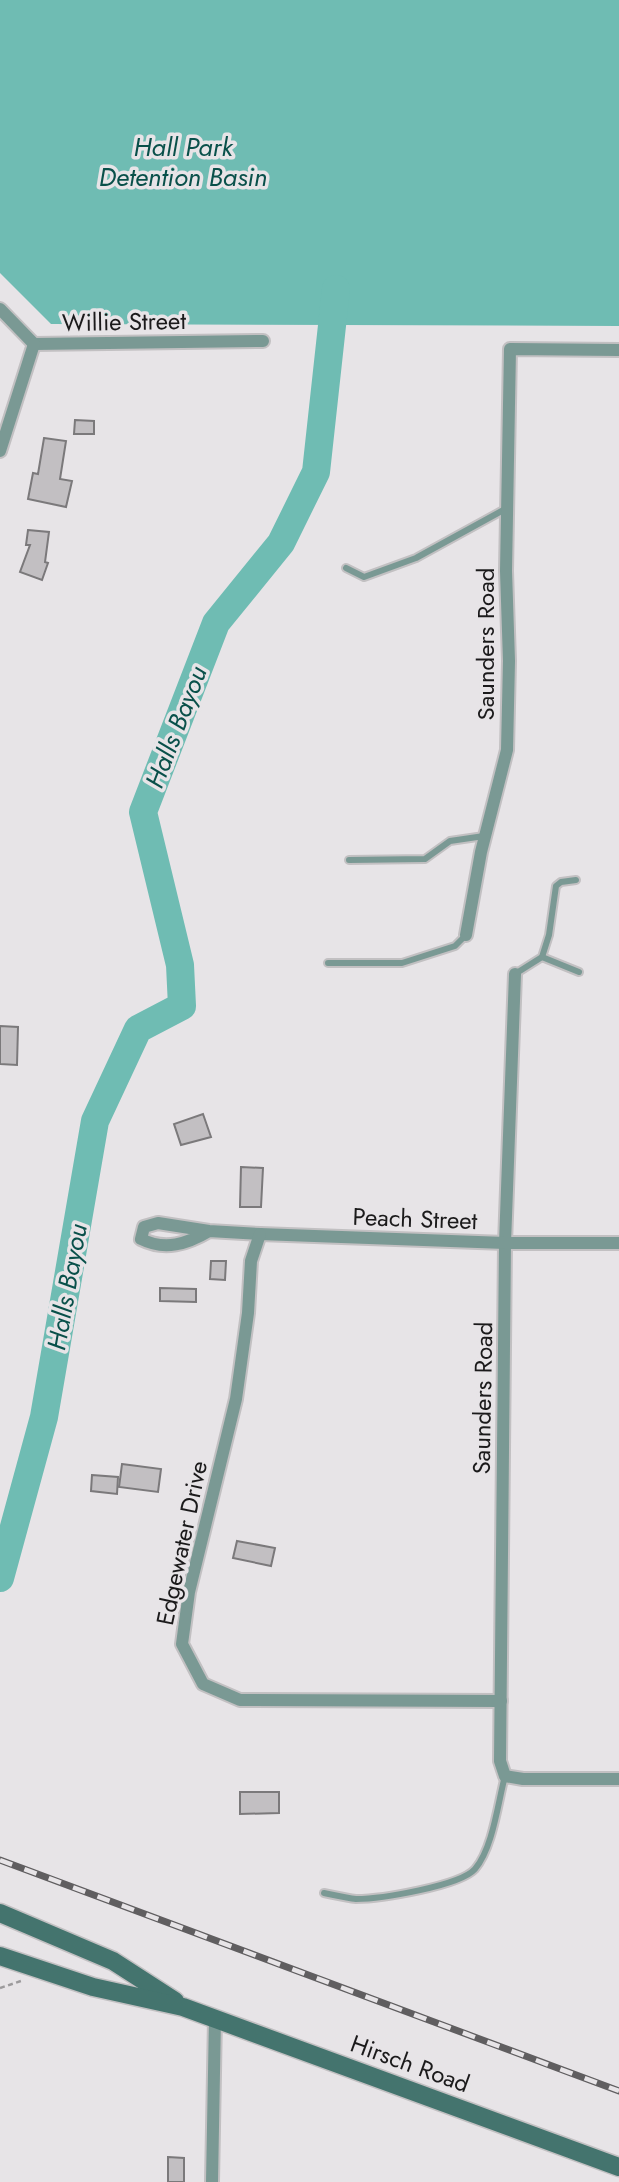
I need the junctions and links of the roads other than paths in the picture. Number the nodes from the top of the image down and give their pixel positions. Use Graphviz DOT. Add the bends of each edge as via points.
graph roads {
  1 [pos="0,309"];
  2 [pos="263,341"];
  3 [pos="34,344"];
  4 [pos="619,350"];
  5 [pos="0,451"];
  6 [pos="507,508"];
  7 [pos="346,568"];
  8 [pos="486,835"];
  9 [pos="349,860"];
  10 [pos="576,880"];
  11 [pos="466,935"];
  12 [pos="542,957"];
  13 [pos="328,963"];
  14 [pos="579,972"];
  15 [pos="514,974"];
  16 [pos="209,1231"];
  17 [pos="260,1234"];
  18 [pos="505,1243"];
  19 [pos="619,1243"];
  20 [pos="501,1702"];
  21 [pos="505,1776"];
  22 [pos="619,1779"];
  23 [pos="324,1893"];
  24 [pos="0,1913"];
  25 [pos="0,1956"];
  26 [pos="183,2007"];
  27 [pos="215,2018"];
  28 [pos="619,2167"];
  29 [pos="212,2182"];
  1 -- 3 [label="street, Willie Street"];
  2 -- 3 [label="street, Willie Street"];
  3 -- 5 [label="street"];
  4 -- 6 [label="street, Saunders Road" via="509,349"];
  6 -- 7 [label="lane" via="403,563 364,577"];
  6 -- 8 [label="street, Saunders Road" via="507,750"];
  8 -- 9 [label="lane" via="450,841 425,859"];
  8 -- 11 [label="street, Saunders Road"];
  10 -- 12 [label="lane" via="556,886"];
  11 -- 13 [label="lane" via="455,946 402,962"];
  12 -- 14 [label="lane"];
  12 -- 15 [label="lane"];
  15 -- 18 [label="street, Saunders Road"];
  16 -- 17 [label="street, Peach Street"];
  17 -- 18 [label="street, Peach Street"];
  17 -- 20 [label="street, Edgewater Drive" via="251,1261 236,1399 189,1592 181,1644 203,1684 240,1700"];
  18 -- 19 [label="street, Peach Street"];
  18 -- 20 [label="street, Saunders Road"];
  20 -- 21 [label="street, Saunders Road" via="500,1761"];
  21 -- 22 [label="street"];
  21 -- 23 [label="lane" via="488,1844 467,1877 356,1899"];
  24 -- 26 [label="main road, Hirsch Road" via="113,1961"];
  25 -- 26 [label="main road, Hirsch Road" via="93,1987"];
  26 -- 27 [label="main road, Hirsch Road"];
  27 -- 28 [label="main road, Hirsch Road"];
  27 -- 29 [label="street"];
}
